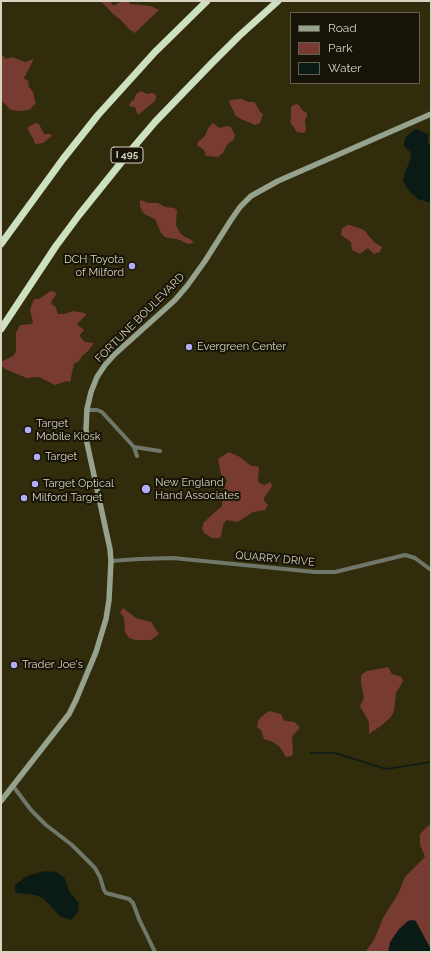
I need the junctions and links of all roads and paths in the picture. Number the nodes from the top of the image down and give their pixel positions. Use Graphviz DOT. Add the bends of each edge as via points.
graph roads {
  1 [pos="207,1"];
  2 [pos="278,1"];
  3 [pos="431,114"];
  4 [pos="1,244"];
  5 [pos="1,329"];
  6 [pos="87,410"];
  7 [pos="134,447"];
  8 [pos="160,451"];
  9 [pos="137,456"];
  10 [pos="111,561"];
  11 [pos="431,570"];
  12 [pos="13,786"];
  13 [pos="1,801"];
  14 [pos="155,952"];
  1 -- 4 [label="highway" via="155,52 98,115"];
  2 -- 5 [label="highway, I 495" via="211,64 132,149 56,246"];
  3 -- 6 [label="main road, FORTUNE BOULEVARD" via="278,181 251,196 240,207 205,261 175,300 105,365 91,392"];
  6 -- 7 [label="street" via="102,412"];
  6 -- 10 [label="main road, FORTUNE BOULEVARD" via="87,443"];
  7 -- 8 [label="street"];
  7 -- 9 [label="street"];
  10 -- 11 [label="street, QUARRY DRIVE" via="173,558 335,572 405,555 415,558"];
  10 -- 12 [label="main road, FORTUNE BOULEVARD" via="106,619 96,652 76,700 56,732"];
  12 -- 13 [label="main road, FORTUNE BOULEVARD"];
  12 -- 14 [label="street" via="46,825 72,845 95,868 106,893 129,899 133,903"];
}
